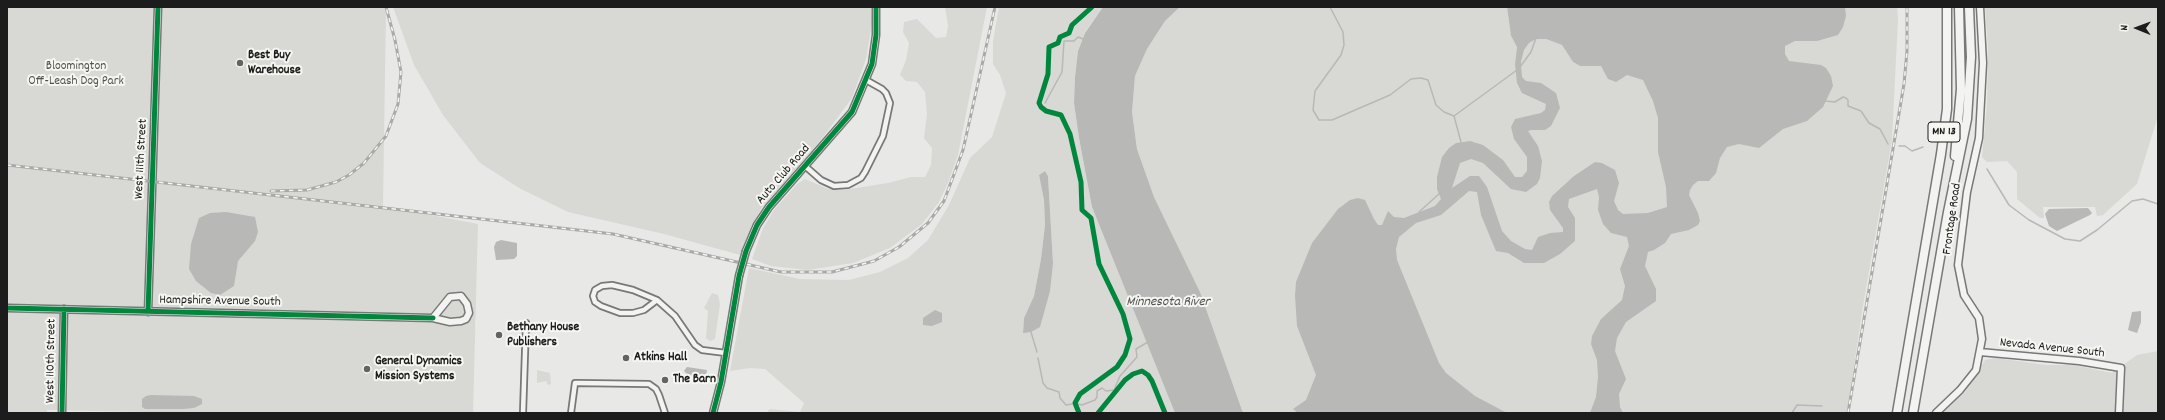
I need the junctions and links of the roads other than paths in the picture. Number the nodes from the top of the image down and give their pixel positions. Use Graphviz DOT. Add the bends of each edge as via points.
graph roads {
  1 [pos="158,7"];
  2 [pos="876,7"];
  3 [pos="1942,7"];
  4 [pos="1947,7"];
  5 [pos="1959,7"];
  6 [pos="1969,7"];
  7 [pos="1980,7"];
  8 [pos="1948,30"];
  9 [pos="866,80"];
  10 [pos="805,166"];
  11 [pos="1948,212"];
  12 [pos="657,300"];
  13 [pos="7,308"];
  14 [pos="64,309"];
  15 [pos="148,312"];
  16 [pos="433,318"];
  17 [pos="526,323"];
  18 [pos="1980,352"];
  19 [pos="726,353"];
  20 [pos="1897,412"];
  21 [pos="1913,412"];
  22 [pos="62,413"];
  23 [pos="523,413"];
  24 [pos="571,413"];
  25 [pos="665,413"];
  26 [pos="713,413"];
  27 [pos="1936,413"];
  28 [pos="2119,413"];
  1 -- 15 [label="street, West 111th Street"];
  2 -- 9 [label="street, Auto Club Road" via="875,47"];
  3 -- 8 [label="highway"];
  4 -- 8 [label="highway, MN 13"];
  5 -- 11 [label="highway, MN 13" via="1961,89"];
  6 -- 11 [label="highway" via="1970,98"];
  7 -- 18 [label="street, Frontage Road" via="1983,64 1979,138 1967,192 1958,265 1964,295 1979,318 1982,339"];
  8 -- 20 [label="highway, MN 13" via="1947,109 1941,154"];
  9 -- 10 [label="street, Auto Club Road" via="852,112"];
  9 -- 10 [label="street" via="882,88 890,104 883,136 865,172 855,182 834,186 821,180"];
  10 -- 19 [label="street, Auto Club Road, bridge" via="769,207 757,225 746,251 739,276"];
  11 -- 21 [label="highway, MN 13"];
  12 -- 12 [label="street" via="644,310 620,313 601,306 595,302 594,296 595,290 612,285"];
  12 -- 19 [label="street" via="675,316 695,345 702,350"];
  13 -- 14 [label="street, Hampshire Avenue South"];
  14 -- 15 [label="street, Hampshire Avenue South"];
  14 -- 22 [label="street, West 110th Street"];
  15 -- 16 [label="street, Hampshire Avenue South"];
  16 -- 16 [label="street, Hampshire Avenue South" via="461,322 469,313 468,304 461,296 450,297"];
  17 -- 23 [label="street"];
  18 -- 27 [label="street, Frontage Road" via="1976,370"];
  18 -- 28 [label="street, Nevada Avenue South" via="2079,361 2121,368"];
  19 -- 26 [label="street, Auto Club Road"];
  24 -- 25 [label="street" via="577,383 649,384 656,389"];
}
